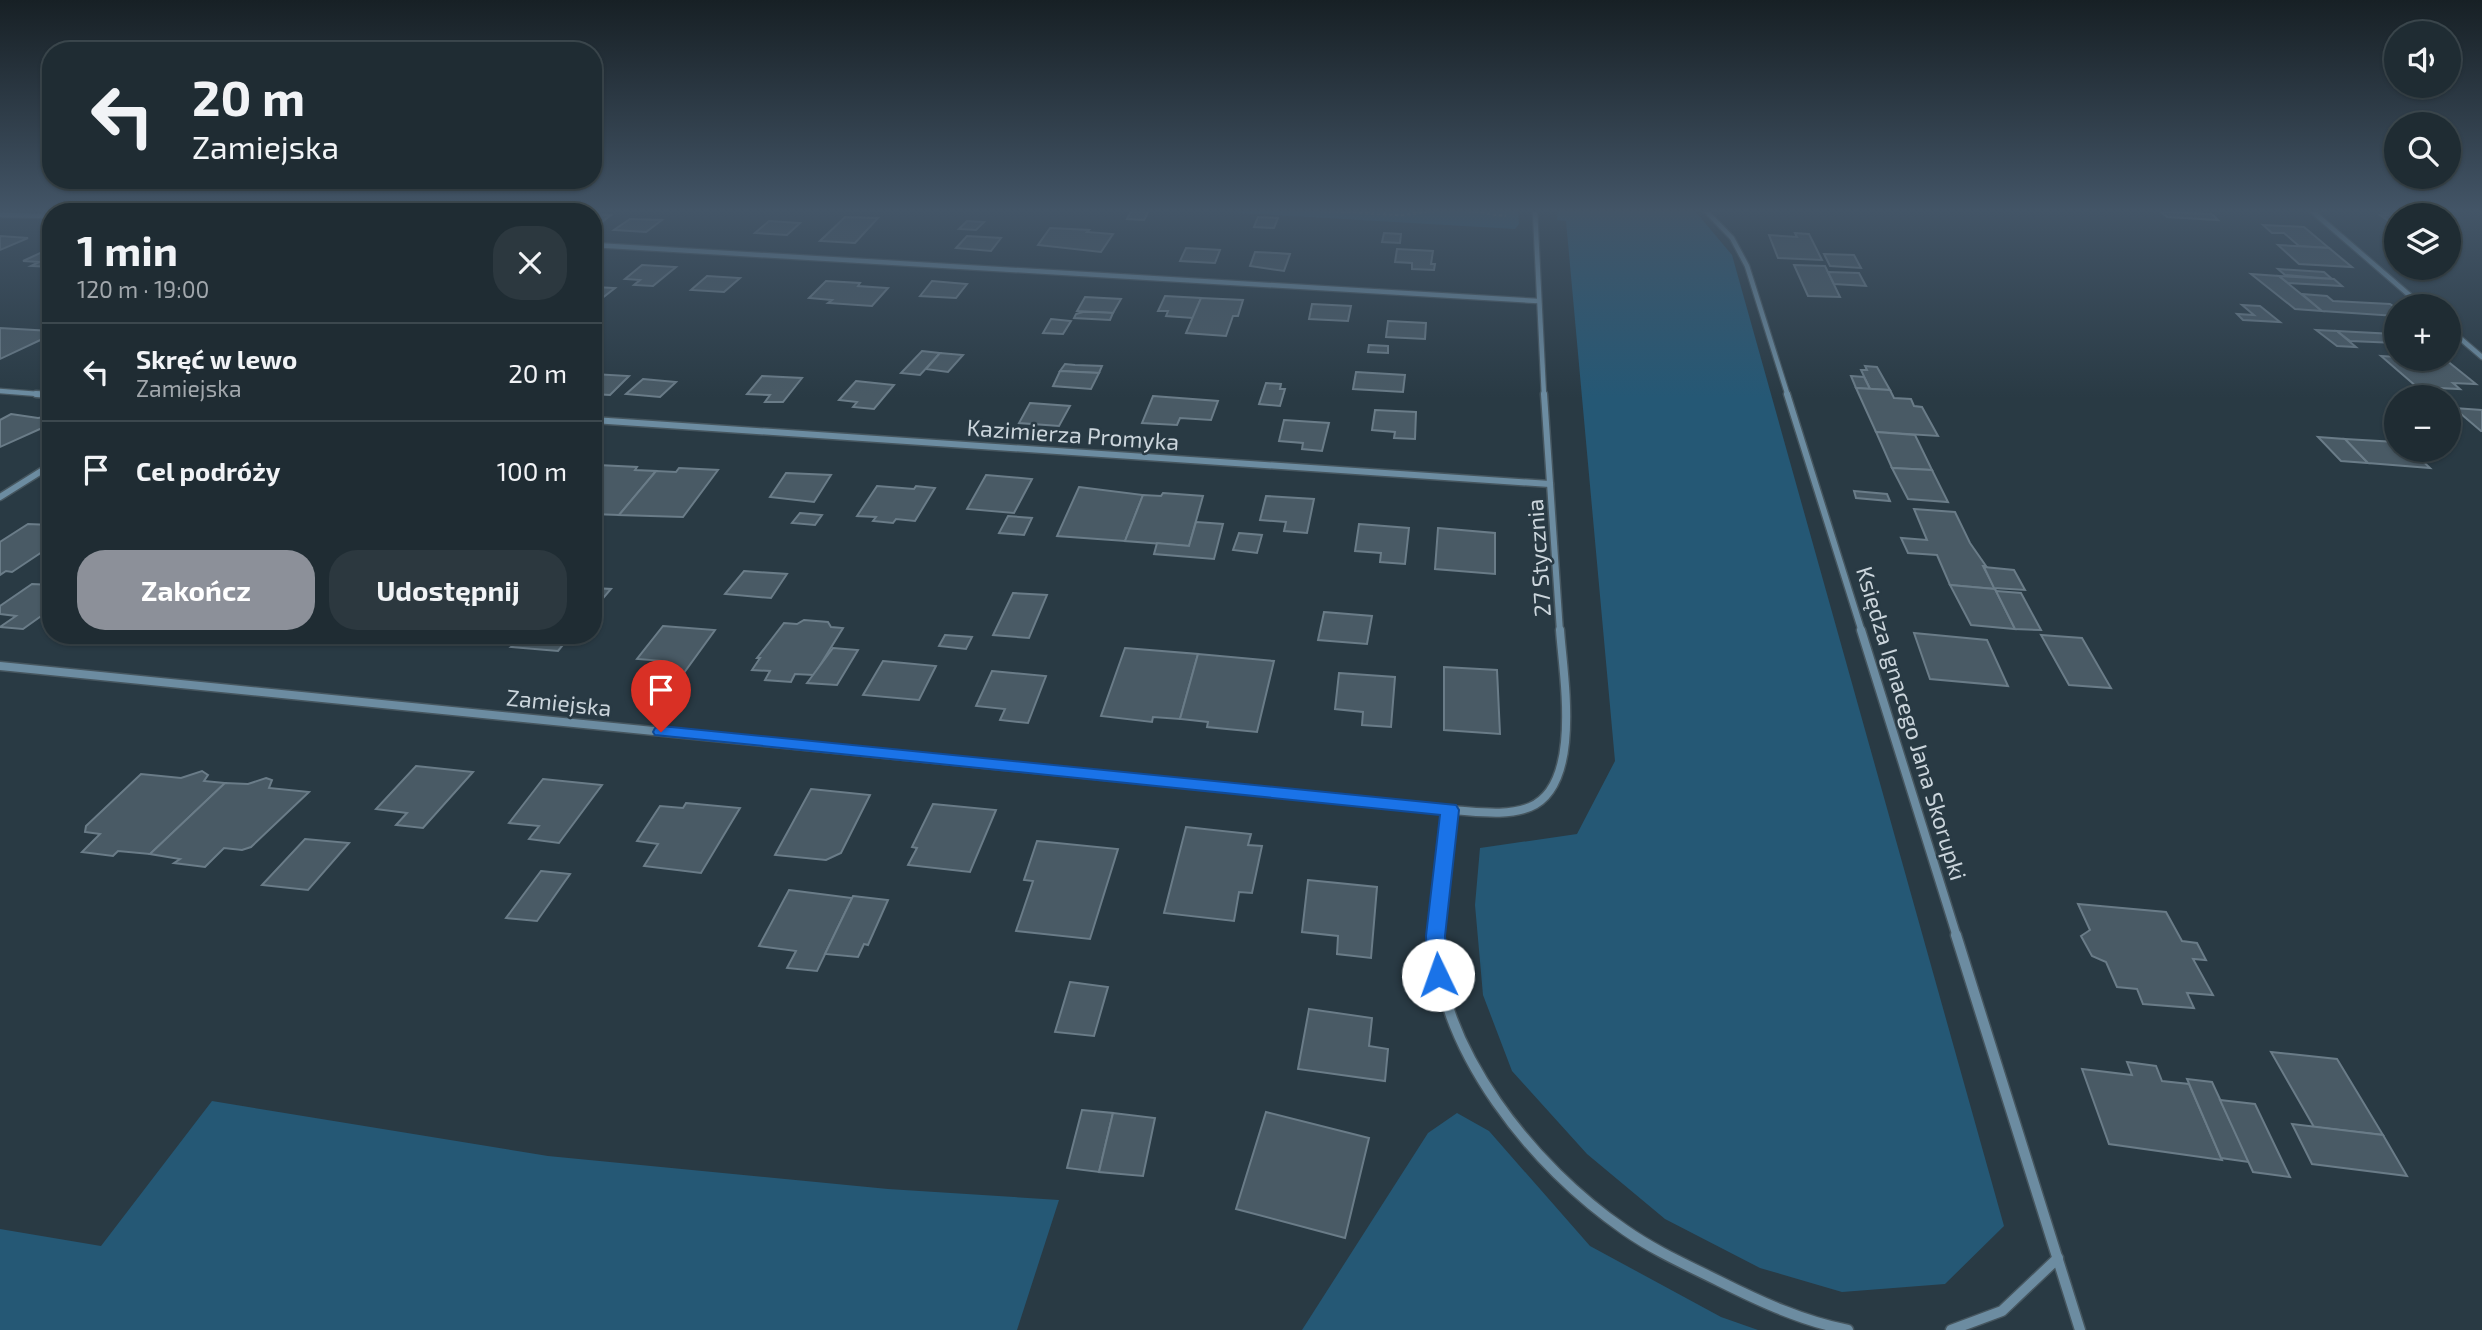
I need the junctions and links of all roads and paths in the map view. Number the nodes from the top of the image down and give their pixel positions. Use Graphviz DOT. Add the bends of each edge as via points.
graph roads {
  1 [pos="1067,273"];
  2 [pos="1537,273"];
  3 [pos="1749,273"];
  4 [pos="2385,273"];
  5 [pos="2409,294"];
  6 [pos="1538,301"];
  7 [pos="2461,339"];
  8 [pos="2482,357"];
  9 [pos="0,391"];
  10 [pos="42,395"];
  11 [pos="602,421"];
  12 [pos="42,471"];
  13 [pos="1550,484"];
  14 [pos="0,496"];
  15 [pos="0,666"];
  16 [pos="1450,810"];
  17 [pos="2058,1258"];
  18 [pos="1848,1330"];
  19 [pos="1951,1330"];
  20 [pos="2080,1330"];
  1 -- 6 [label="street"];
  2 -- 6 [label="street, 27 Stycznia"];
  3 -- 17 [label="street, Księdza Ignacego Jana Skorupki"];
  4 -- 5 [label="street"];
  6 -- 13 [label="street, 27 Stycznia"];
  7 -- 8 [label="street"];
  9 -- 10 [label="street"];
  11 -- 13 [label="street, Kazimierza Promyka"];
  12 -- 14 [label="street"];
  13 -- 16 [label="street, 27 Stycznia" via="1567,733 1562,765 1548,795 1526,810"];
  15 -- 16 [label="street, Zamiejska"];
  16 -- 18 [label="street" via="1436,936 1438,975 1469,1060 1495,1100 1561,1178 1656,1250 1774,1310"];
  17 -- 19 [label="street" via="2002,1311"];
  17 -- 20 [label="street, Księdza Ignacego Jana Skorupki"];
}
